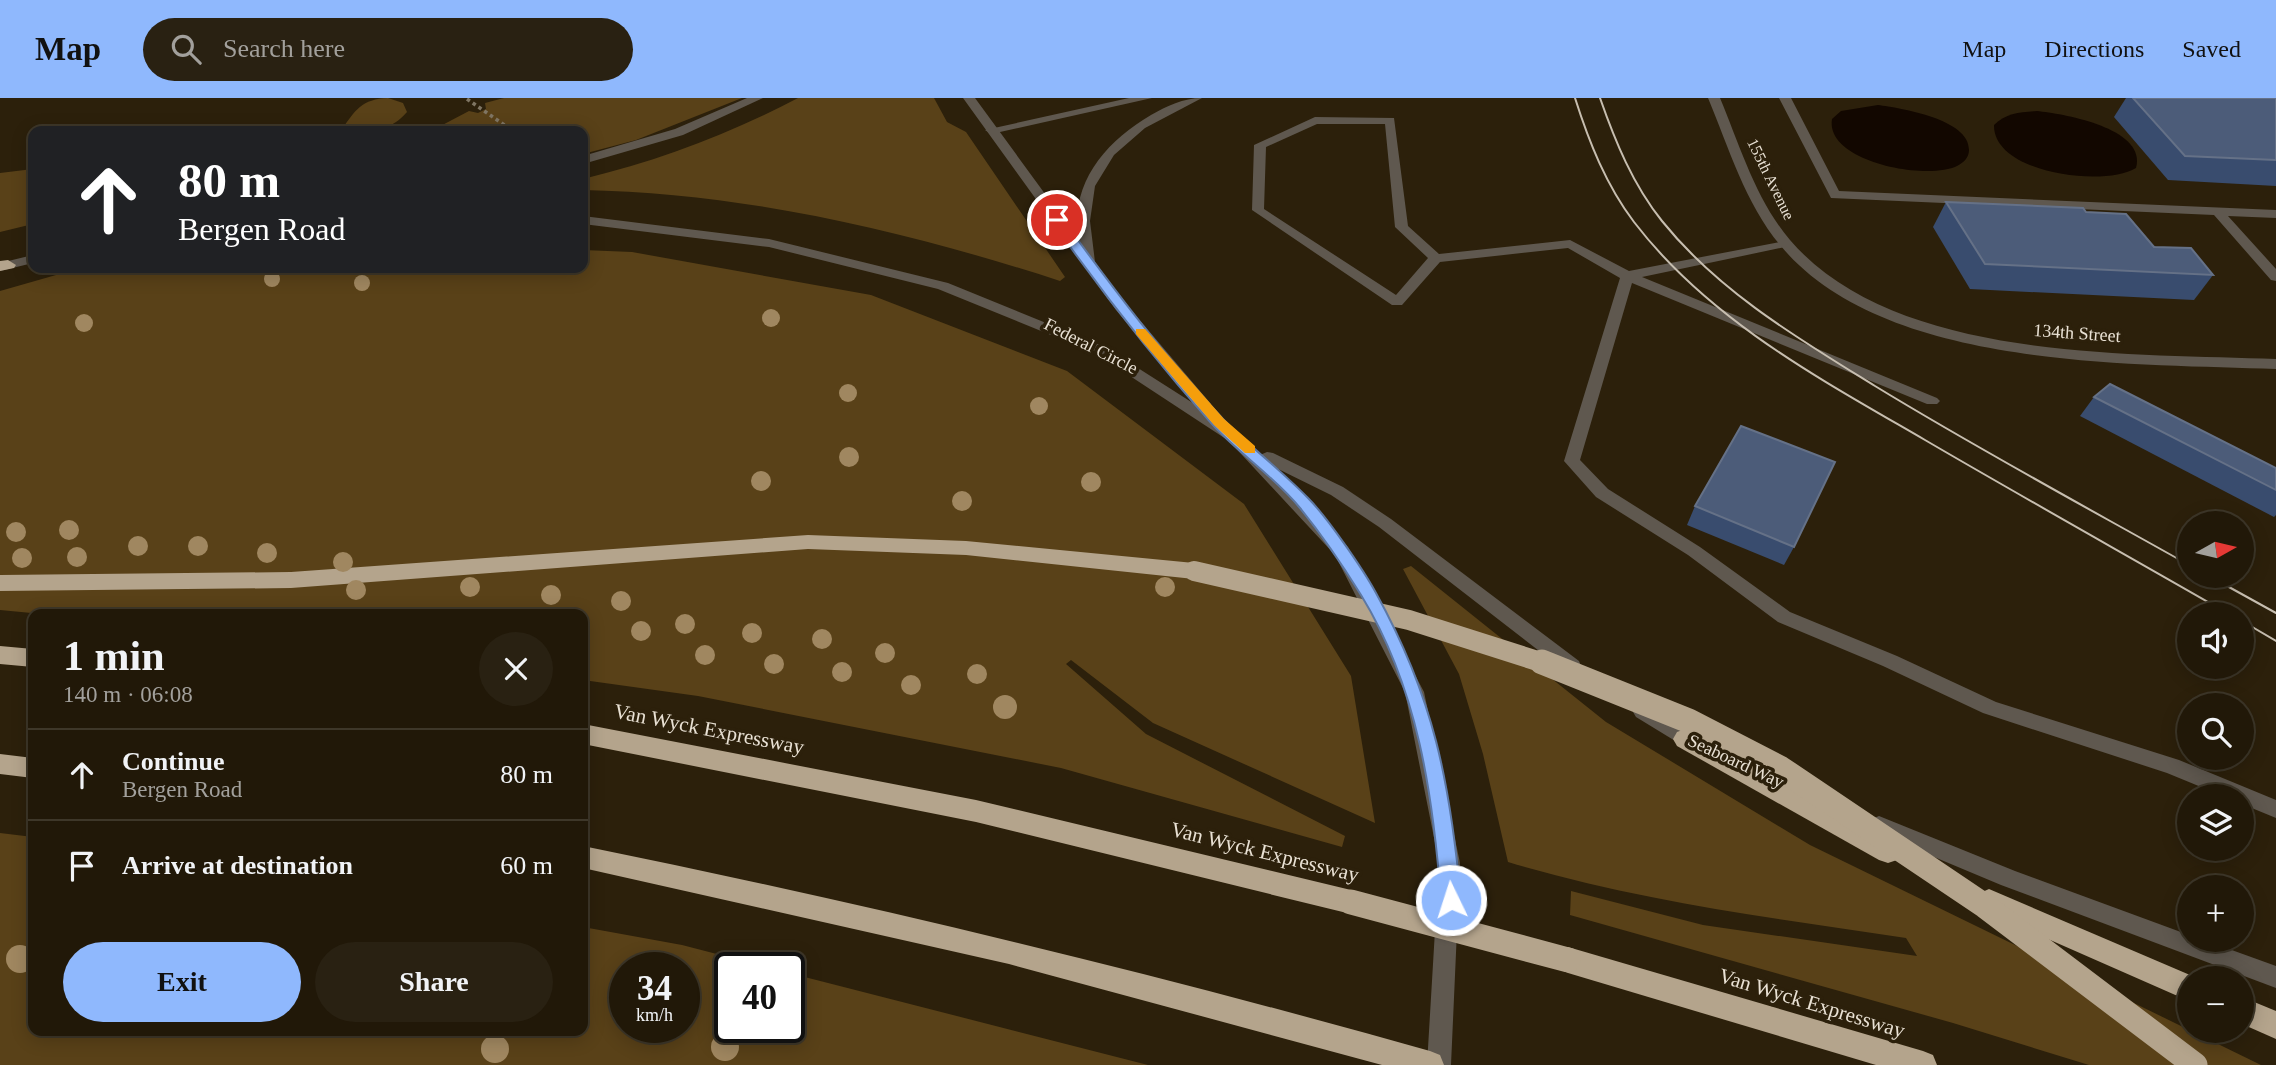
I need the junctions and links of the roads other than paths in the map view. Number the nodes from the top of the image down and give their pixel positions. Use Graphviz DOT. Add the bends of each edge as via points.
graph roads {
  1 [pos="757,98"];
  2 [pos="969,98"];
  3 [pos="1146,98"];
  4 [pos="1196,98"];
  5 [pos="1714,98"];
  6 [pos="1785,98"];
  7 [pos="991,130"];
  8 [pos="588,159"];
  9 [pos="2218,212"];
  10 [pos="2276,214"];
  11 [pos="588,220"];
  12 [pos="1785,243"];
  13 [pos="1436,258"];
  14 [pos="28,260"];
  15 [pos="1089,265"];
  16 [pos="3,266"];
  17 [pos="1626,276"];
  18 [pos="2276,277"];
  19 [pos="1880,310"];
  20 [pos="2276,364"];
  21 [pos="1933,401"];
  22 [pos="1219,422"];
  23 [pos="1248,448"];
  24 [pos="0,583"];
  25 [pos="0,655"];
  26 [pos="28,658"];
  27 [pos="588,735"];
  28 [pos="1685,738"];
  29 [pos="0,764"];
  30 [pos="28,767"];
  31 [pos="2276,809"];
  32 [pos="588,858"];
  33 [pos="2276,977"];
  34 [pos="2177,983"];
  35 [pos="2254,1015"];
  36 [pos="2276,1025"];
  37 [pos="1430,1065"];
  38 [pos="1439,1065"];
  39 [pos="1923,1065"];
  40 [pos="2195,1065"];
  1 -- 8 [label="street" via="679,132"];
  2 -- 7 [label="street"];
  3 -- 7 [label="street"];
  4 -- 15 [label="street" via="1146,121 1119,142 1099,168 1084,206"];
  5 -- 12 [label="street, 155th Avenue" via="1764,210"];
  6 -- 9 [label="street" via="1835,195"];
  7 -- 15 [label="street"];
  9 -- 10 [label="street"];
  9 -- 18 [label="street"];
  11 -- 22 [label="street, Federal Circle" via="787,245 968,292 1103,350"];
  12 -- 17 [label="street"];
  12 -- 19 [label="street, 155th Avenue" via="1832,284"];
  13 -- 13 [label="street" via="1397,302 1258,210 1260,145 1315,121 1390,120 1402,227"];
  13 -- 17 [label="street" via="1570,244"];
  14 -- 16 [label="street"];
  15 -- 22 [label="street"];
  17 -- 21 [label="street"];
  17 -- 31 [label="street" via="1572,461 1602,493 1694,551 1784,617 1990,708 2172,766"];
  19 -- 20 [label="street, 134th Street" via="1939,332 1997,345"];
  22 -- 23 [label="street, Federal Circle"];
  23 -- 28 [label="street, Seaboard Way" via="1366,510 1575,668"];
  23 -- 38 [label="street, Federal Circle" via="1305,504 1347,559 1389,630 1420,709 1443,808 1451,900 1452,956"];
  24 -- 40 [label="highway, bridge" via="291,580 808,542 966,548 1194,571 1350,603 1516,654 1646,703 1756,754 1909,852 2093,984"];
  25 -- 26 [label="highway"];
  27 -- 39 [label="highway, Van Wyck Expressway, bridge" via="963,808 1351,902 1568,960"];
  28 -- 33 [label="street, Seaboard Way" via="1921,842"];
  28 -- 34 [label="highway" via="1921,870"];
  29 -- 30 [label="highway"];
  32 -- 37 [label="highway" via="736,886 957,937 1195,997"];
  35 -- 36 [label="highway"];
}
